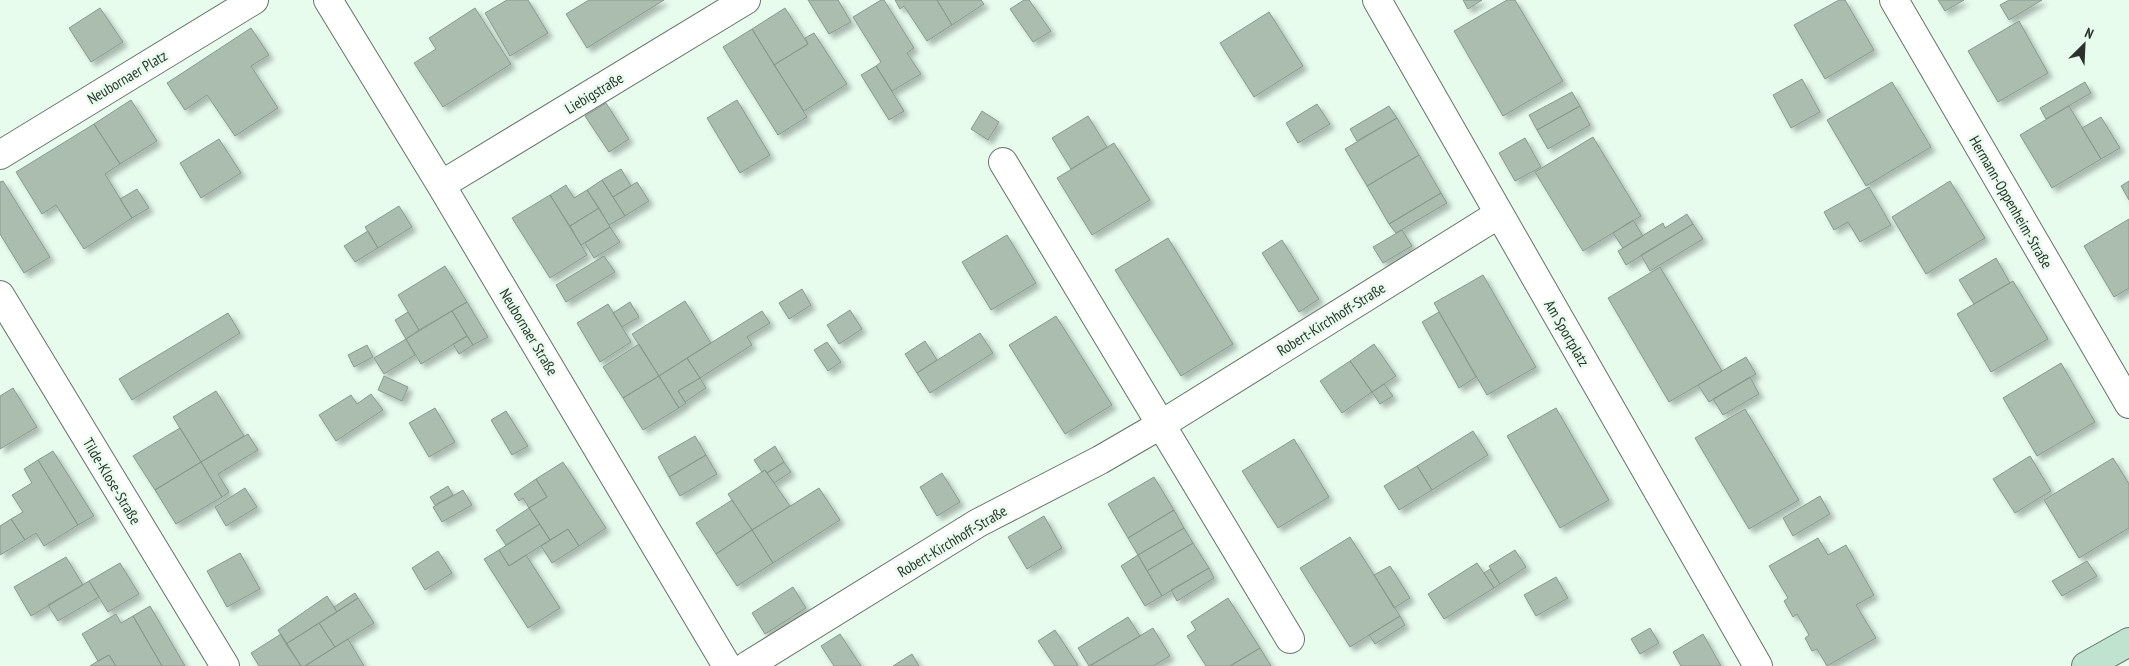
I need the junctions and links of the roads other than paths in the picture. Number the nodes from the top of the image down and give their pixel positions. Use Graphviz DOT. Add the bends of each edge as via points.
graph roads {
  1 [pos="254,0"];
  2 [pos="328,0"];
  3 [pos="746,0"];
  4 [pos="1377,0"];
  5 [pos="1894,0"];
  6 [pos="0,155"];
  7 [pos="1003,162"];
  8 [pos="441,185"];
  9 [pos="1499,214"];
  10 [pos="0,295"];
  11 [pos="2129,404"];
  12 [pos="1162,424"];
  13 [pos="1290,638"];
  14 [pos="2129,642"];
  15 [pos="225,666"];
  16 [pos="727,666"];
  17 [pos="747,666"];
  18 [pos="1758,666"];
  19 [pos="2086,666"];
  1 -- 6 [label="street, Neubornaer Platz"];
  2 -- 8 [label="street, Neubornaer Straße"];
  3 -- 8 [label="street, Liebigstraße"];
  4 -- 9 [label="street, Am Sportplatz"];
  5 -- 11 [label="street, Hermann-Oppenheim-Straße"];
  7 -- 12 [label="street"];
  8 -- 16 [label="street, Neubornaer Straße"];
  9 -- 12 [label="street, Robert-Kirchhoff-Straße"];
  9 -- 18 [label="street, Am Sportplatz"];
  10 -- 15 [label="street, Tilde-Klose-Straße"];
  12 -- 13 [label="street"];
  12 -- 17 [label="street, Robert-Kirchhoff-Straße" via="978,523"];
  14 -- 19 [label="street"];
}
